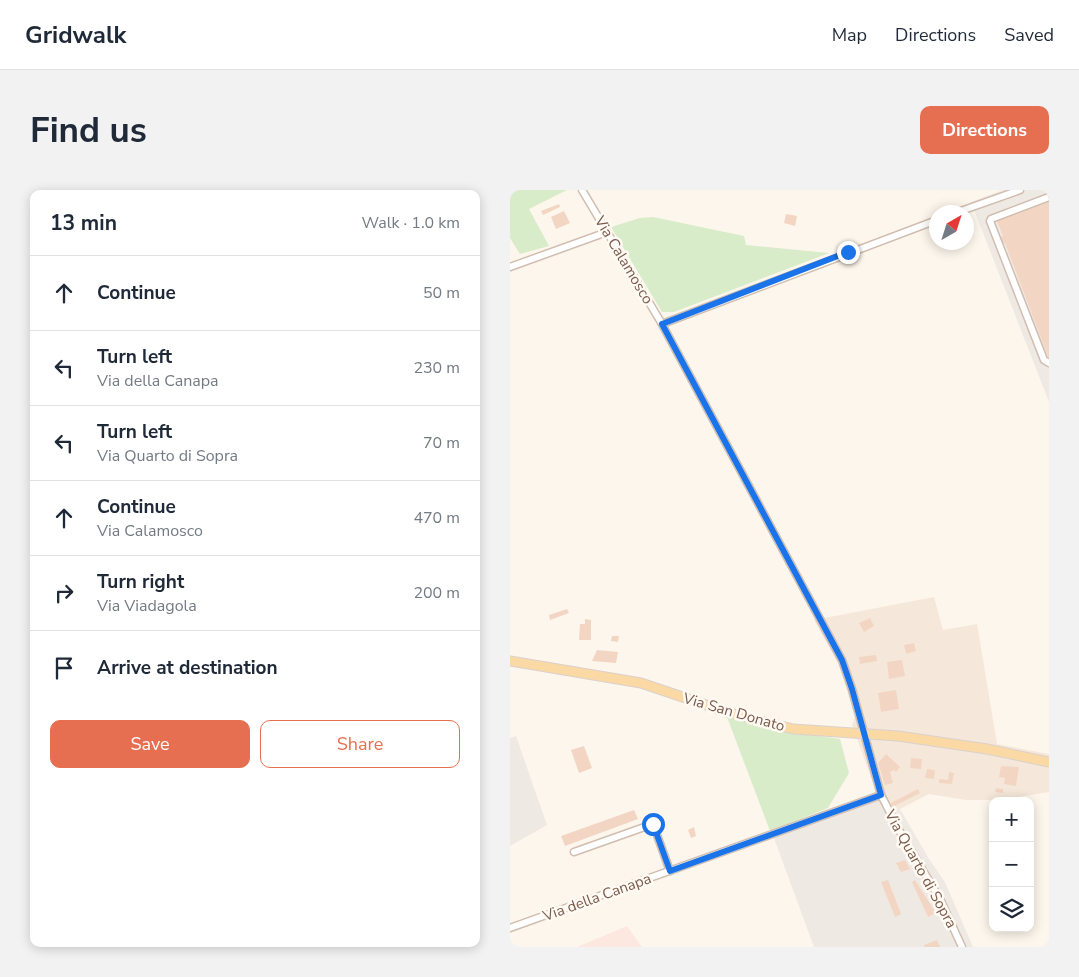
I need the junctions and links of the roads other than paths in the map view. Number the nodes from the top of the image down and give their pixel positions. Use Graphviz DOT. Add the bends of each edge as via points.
graph roads {
  1 [pos="582,190"];
  2 [pos="1020,190"];
  3 [pos="1049,197"];
  4 [pos="974,206"];
  5 [pos="929,223"];
  6 [pos="607,232"];
  7 [pos="510,267"];
  8 [pos="662,324"];
  9 [pos="1049,363"];
  10 [pos="510,661"];
  11 [pos="864,733"];
  12 [pos="1049,762"];
  13 [pos="881,795"];
  14 [pos="574,852"];
  15 [pos="670,871"];
  16 [pos="510,928"];
  17 [pos="962,947"];
  1 -- 6 [label="street, Via Calamosco"];
  2 -- 4 [label="street"];
  3 -- 9 [label="street" via="990,221 1044,360"];
  5 -- 8 [label="street"];
  6 -- 7 [label="street"];
  6 -- 8 [label="street, Via Calamosco"];
  8 -- 11 [label="street, Via Calamosco" via="842,660"];
  10 -- 11 [label="main road, Via San Donato" via="641,683 730,713 794,729"];
  11 -- 12 [label="main road, Via San Donato" via="943,741"];
  11 -- 13 [label="street, Via Quarto di Sopra"];
  13 -- 15 [label="street, Via della Canapa"];
  13 -- 17 [label="street, Via Quarto di Sopra"];
  14 -- 15 [label="street" via="653,824"];
  15 -- 16 [label="street, Via della Canapa"];
}
